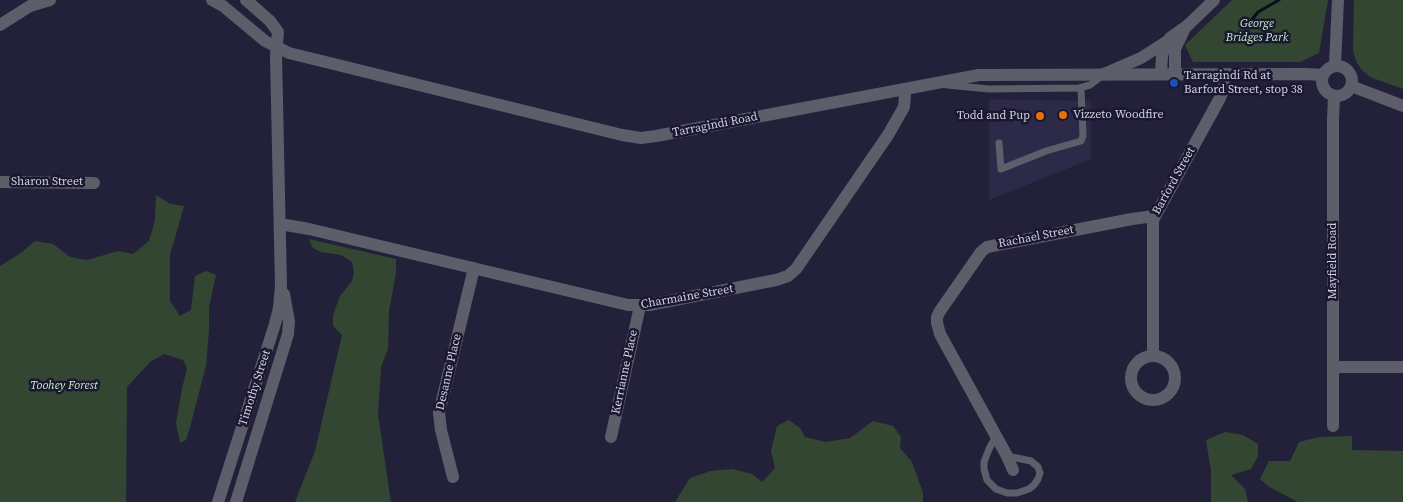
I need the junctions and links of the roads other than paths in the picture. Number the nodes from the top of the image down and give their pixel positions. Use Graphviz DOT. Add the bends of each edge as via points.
graph roads {
  1 [pos="21,0"];
  2 [pos="50,0"];
  3 [pos="212,0"];
  4 [pos="246,0"];
  5 [pos="1214,0"];
  6 [pos="1338,0"];
  7 [pos="18,14"];
  8 [pos="0,25"];
  9 [pos="1187,26"];
  10 [pos="1166,42"];
  11 [pos="277,48"];
  12 [pos="1335,65"];
  13 [pos="1104,74"];
  14 [pos="1168,74"];
  15 [pos="1224,74"];
  16 [pos="1323,75"];
  17 [pos="936,83"];
  18 [pos="1351,86"];
  19 [pos="1081,88"];
  20 [pos="903,90"];
  21 [pos="1334,96"];
  22 [pos="1403,106"];
  23 [pos="999,143"];
  24 [pos="0,182"];
  25 [pos="94,182"];
  26 [pos="1154,216"];
  27 [pos="280,224"];
  28 [pos="474,268"];
  29 [pos="281,272"];
  30 [pos="640,306"];
  31 [pos="1153,356"];
  32 [pos="1333,366"];
  33 [pos="1403,367"];
  34 [pos="1333,426"];
  35 [pos="996,436"];
  36 [pos="611,437"];
  37 [pos="1007,456"];
  38 [pos="1013,470"];
  39 [pos="453,477"];
  40 [pos="218,502"];
  41 [pos="236,502"];
  1 -- 7 [label="street"];
  2 -- 7 [label="street"];
  3 -- 11 [label="street, Tarragindi Road"];
  4 -- 11 [label="street" via="276,28"];
  5 -- 9 [label="street"];
  6 -- 12 [label="street"];
  7 -- 8 [label="street"];
  9 -- 10 [label="street"];
  9 -- 14 [label="street"];
  10 -- 13 [label="street" via="1141,58"];
  10 -- 14 [label="street" via="1162,52"];
  11 -- 20 [label="street, Tarragindi Road" via="641,138"];
  11 -- 27 [label="street, Timothy Street"];
  12 -- 16 [label="street"];
  12 -- 18 [label="street" via="1349,71"];
  13 -- 14 [label="street, Tarragindi Road"];
  13 -- 17 [label="street, Tarragindi Road" via="984,75"];
  13 -- 19 [label="lane" via="1093,84"];
  14 -- 15 [label="street, Tarragindi Road"];
  15 -- 16 [label="street, Tarragindi Road"];
  15 -- 26 [label="street, Barford Street" via="1220,98"];
  16 -- 21 [label="street" via="1324,88"];
  17 -- 19 [label="lane" via="989,89"];
  17 -- 20 [label="street, Tarragindi Road"];
  18 -- 21 [label="street" via="1344,94"];
  18 -- 22 [label="street"];
  19 -- 23 [label="lane" via="1081,141 1001,169"];
  20 -- 30 [label="street, Charmaine Street" via="904,107 888,135 788,276"];
  21 -- 32 [label="street, Mayfield Road"];
  24 -- 25 [label="street, Sharon Street"];
  26 -- 31 [label="street, Barford Street"];
  26 -- 35 [label="street, Rachael Street" via="992,245 981,252 961,279 939,314 937,326"];
  27 -- 28 [label="street, Charmaine Street"];
  27 -- 29 [label="street, Timothy Street"];
  28 -- 30 [label="street, Charmaine Street"];
  28 -- 39 [label="street, Desanne Place" via="439,413"];
  29 -- 40 [label="street, Timothy Street" via="276,319"];
  29 -- 41 [label="street, Timothy Street" via="288,334"];
  30 -- 36 [label="street, Kerrianne Place"];
  32 -- 33 [label="street"];
  32 -- 34 [label="street, Mayfield Road"];
  35 -- 37 [label="street, Rachael Street"];
  35 -- 37 [label="lane" via="984,462 987,480 1008,494 1030,488 1039,476 1038,467 1032,461"];
  37 -- 38 [label="street, Rachael Street"];
}
